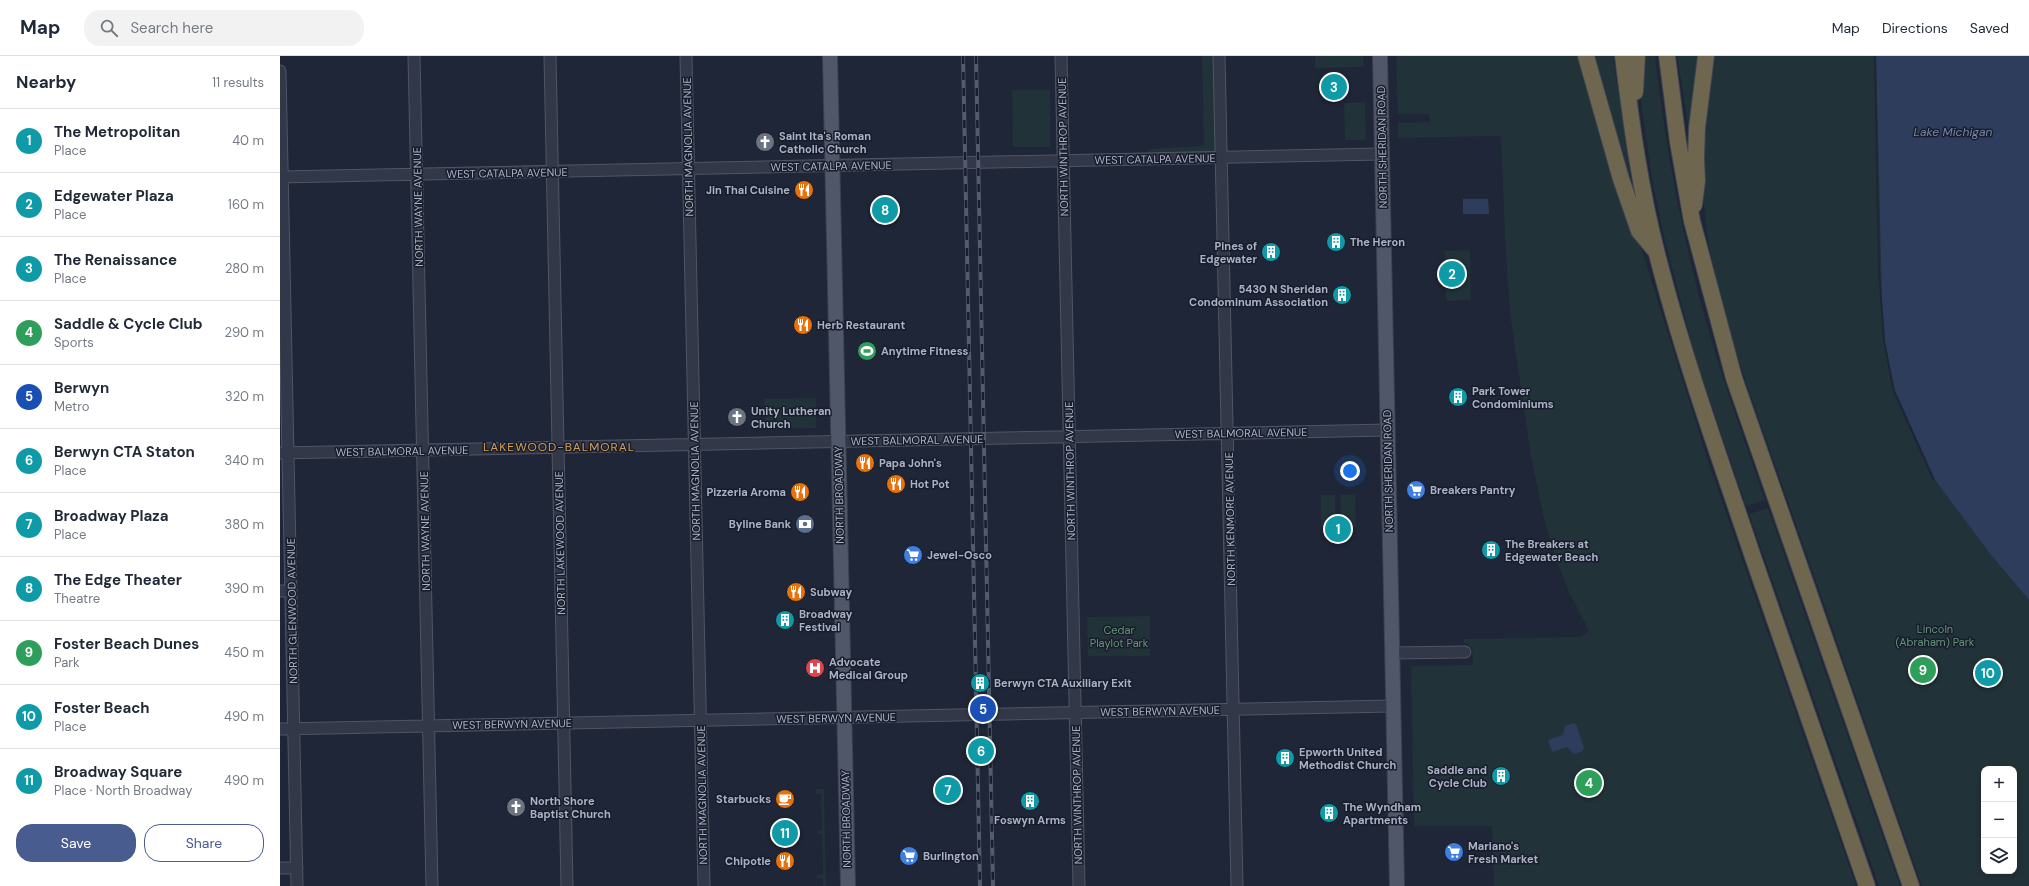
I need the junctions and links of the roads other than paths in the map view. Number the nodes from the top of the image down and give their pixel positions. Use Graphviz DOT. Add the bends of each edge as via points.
graph roads {
  1 [pos="414,56"];
  2 [pos="550,56"];
  3 [pos="686,56"];
  4 [pos="830,56"];
  5 [pos="1061,56"];
  6 [pos="1219,56"];
  7 [pos="1380,56"];
  8 [pos="1586,56"];
  9 [pos="1624,56"];
  10 [pos="1637,56"];
  11 [pos="1666,56"];
  12 [pos="1706,56"];
  13 [pos="280,71"];
  14 [pos="1633,127"];
  15 [pos="1382,154"];
  16 [pos="1222,158"];
  17 [pos="1063,161"];
  18 [pos="833,166"];
  19 [pos="689,169"];
  20 [pos="553,172"];
  21 [pos="417,174"];
  22 [pos="281,177"];
  23 [pos="1692,221"];
  24 [pos="1656,252"];
  25 [pos="283,315"];
  26 [pos="1387,430"];
  27 [pos="1228,434"];
  28 [pos="1069,437"];
  29 [pos="838,442"];
  30 [pos="694,444"];
  31 [pos="559,447"];
  32 [pos="423,450"];
  33 [pos="284,453"];
  34 [pos="286,591"];
  35 [pos="1465,652"];
  36 [pos="1391,653"];
  37 [pos="1392,706"];
  38 [pos="1234,709"];
  39 [pos="1075,712"];
  40 [pos="844,717"];
  41 [pos="700,720"];
  42 [pos="564,723"];
  43 [pos="429,726"];
  44 [pos="280,729"];
  45 [pos="294,729"];
  46 [pos="280,868"];
  47 [pos="297,868"];
  48 [pos="297,886"];
  49 [pos="432,886"];
  50 [pos="567,886"];
  51 [pos="704,886"];
  52 [pos="848,886"];
  53 [pos="1079,886"];
  54 [pos="1237,886"];
  55 [pos="1397,886"];
  56 [pos="1867,886"];
  57 [pos="1911,886"];
  1 -- 21 [label="street, NORTH WAYNE AVENUE"];
  2 -- 20 [label="street, NORTH LAKEWOOD AVENUE"];
  3 -- 19 [label="street, NORTH MAGNOLIA AVENUE"];
  4 -- 18 [label="main road, NORTH BROADWAY"];
  5 -- 17 [label="street, NORTH WINTHROP AVENUE"];
  6 -- 16 [label="street, NORTH KENMORE AVENUE"];
  7 -- 15 [label="main road, NORTH SHERIDAN ROAD"];
  8 -- 24 [label="highway" via="1621,179 1639,231"];
  9 -- 14 [label="highway"];
  10 -- 14 [label="highway"];
  11 -- 23 [label="highway"];
  12 -- 23 [label="highway" via="1697,128 1697,181"];
  13 -- 22 [label="street, NORTH GLENWOOD AVENUE"];
  14 -- 24 [label="highway"];
  15 -- 16 [label="street, WEST CATALPA AVENUE"];
  15 -- 26 [label="main road, NORTH SHERIDAN ROAD"];
  16 -- 17 [label="street, WEST CATALPA AVENUE"];
  16 -- 27 [label="street, NORTH KENMORE AVENUE"];
  17 -- 18 [label="street, WEST CATALPA AVENUE"];
  17 -- 28 [label="street, NORTH WINTHROP AVENUE"];
  18 -- 19 [label="street, WEST CATALPA AVENUE"];
  18 -- 29 [label="main road, NORTH BROADWAY"];
  19 -- 20 [label="street, WEST CATALPA AVENUE"];
  19 -- 30 [label="street, NORTH MAGNOLIA AVENUE"];
  20 -- 21 [label="street, WEST CATALPA AVENUE"];
  20 -- 31 [label="street, NORTH LAKEWOOD AVENUE"];
  21 -- 22 [label="street, WEST CATALPA AVENUE"];
  21 -- 32 [label="street, NORTH WAYNE AVENUE"];
  22 -- 25 [label="street, NORTH GLENWOOD AVENUE"];
  23 -- 57 [label="highway" via="1734,378"];
  24 -- 56 [label="highway" via="1714,443"];
  25 -- 33 [label="street, NORTH GLENWOOD AVENUE"];
  26 -- 27 [label="street, WEST BALMORAL AVENUE"];
  26 -- 36 [label="main road, NORTH SHERIDAN ROAD"];
  27 -- 28 [label="street, WEST BALMORAL AVENUE"];
  27 -- 38 [label="street, NORTH KENMORE AVENUE"];
  28 -- 29 [label="street, WEST BALMORAL AVENUE"];
  28 -- 39 [label="street, NORTH WINTHROP AVENUE"];
  29 -- 30 [label="street, WEST BALMORAL AVENUE"];
  29 -- 40 [label="main road, NORTH BROADWAY"];
  30 -- 31 [label="street, WEST BALMORAL AVENUE"];
  30 -- 41 [label="street, NORTH MAGNOLIA AVENUE"];
  31 -- 32 [label="street, WEST BALMORAL AVENUE"];
  31 -- 42 [label="street, NORTH LAKEWOOD AVENUE"];
  32 -- 33 [label="street, WEST BALMORAL AVENUE"];
  32 -- 43 [label="street, NORTH WAYNE AVENUE"];
  33 -- 34 [label="street, NORTH GLENWOOD AVENUE"];
  34 -- 45 [label="street, NORTH GLENWOOD AVENUE"];
  35 -- 36 [label="street"];
  36 -- 37 [label="main road, NORTH SHERIDAN ROAD"];
  37 -- 38 [label="street, WEST BERWYN AVENUE"];
  37 -- 55 [label="main road, NORTH SHERIDAN ROAD"];
  38 -- 39 [label="street, WEST BERWYN AVENUE"];
  38 -- 54 [label="street, NORTH KENMORE AVENUE"];
  39 -- 40 [label="street, WEST BERWYN AVENUE"];
  39 -- 53 [label="street, NORTH WINTHROP AVENUE"];
  40 -- 41 [label="street, WEST BERWYN AVENUE"];
  40 -- 52 [label="main road, NORTH BROADWAY"];
  41 -- 42 [label="street, WEST BERWYN AVENUE"];
  41 -- 51 [label="street, NORTH MAGNOLIA AVENUE"];
  42 -- 43 [label="street, WEST BERWYN AVENUE"];
  42 -- 50 [label="street, NORTH LAKEWOOD AVENUE"];
  43 -- 45 [label="street, WEST BERWYN AVENUE"];
  43 -- 49 [label="street, NORTH WAYNE AVENUE"];
  44 -- 45 [label="street, WEST BERWYN AVENUE"];
  45 -- 47 [label="street, NORTH GLENWOOD AVENUE"];
  46 -- 47 [label="street"];
  47 -- 48 [label="street, NORTH GLENWOOD AVENUE"];
}
